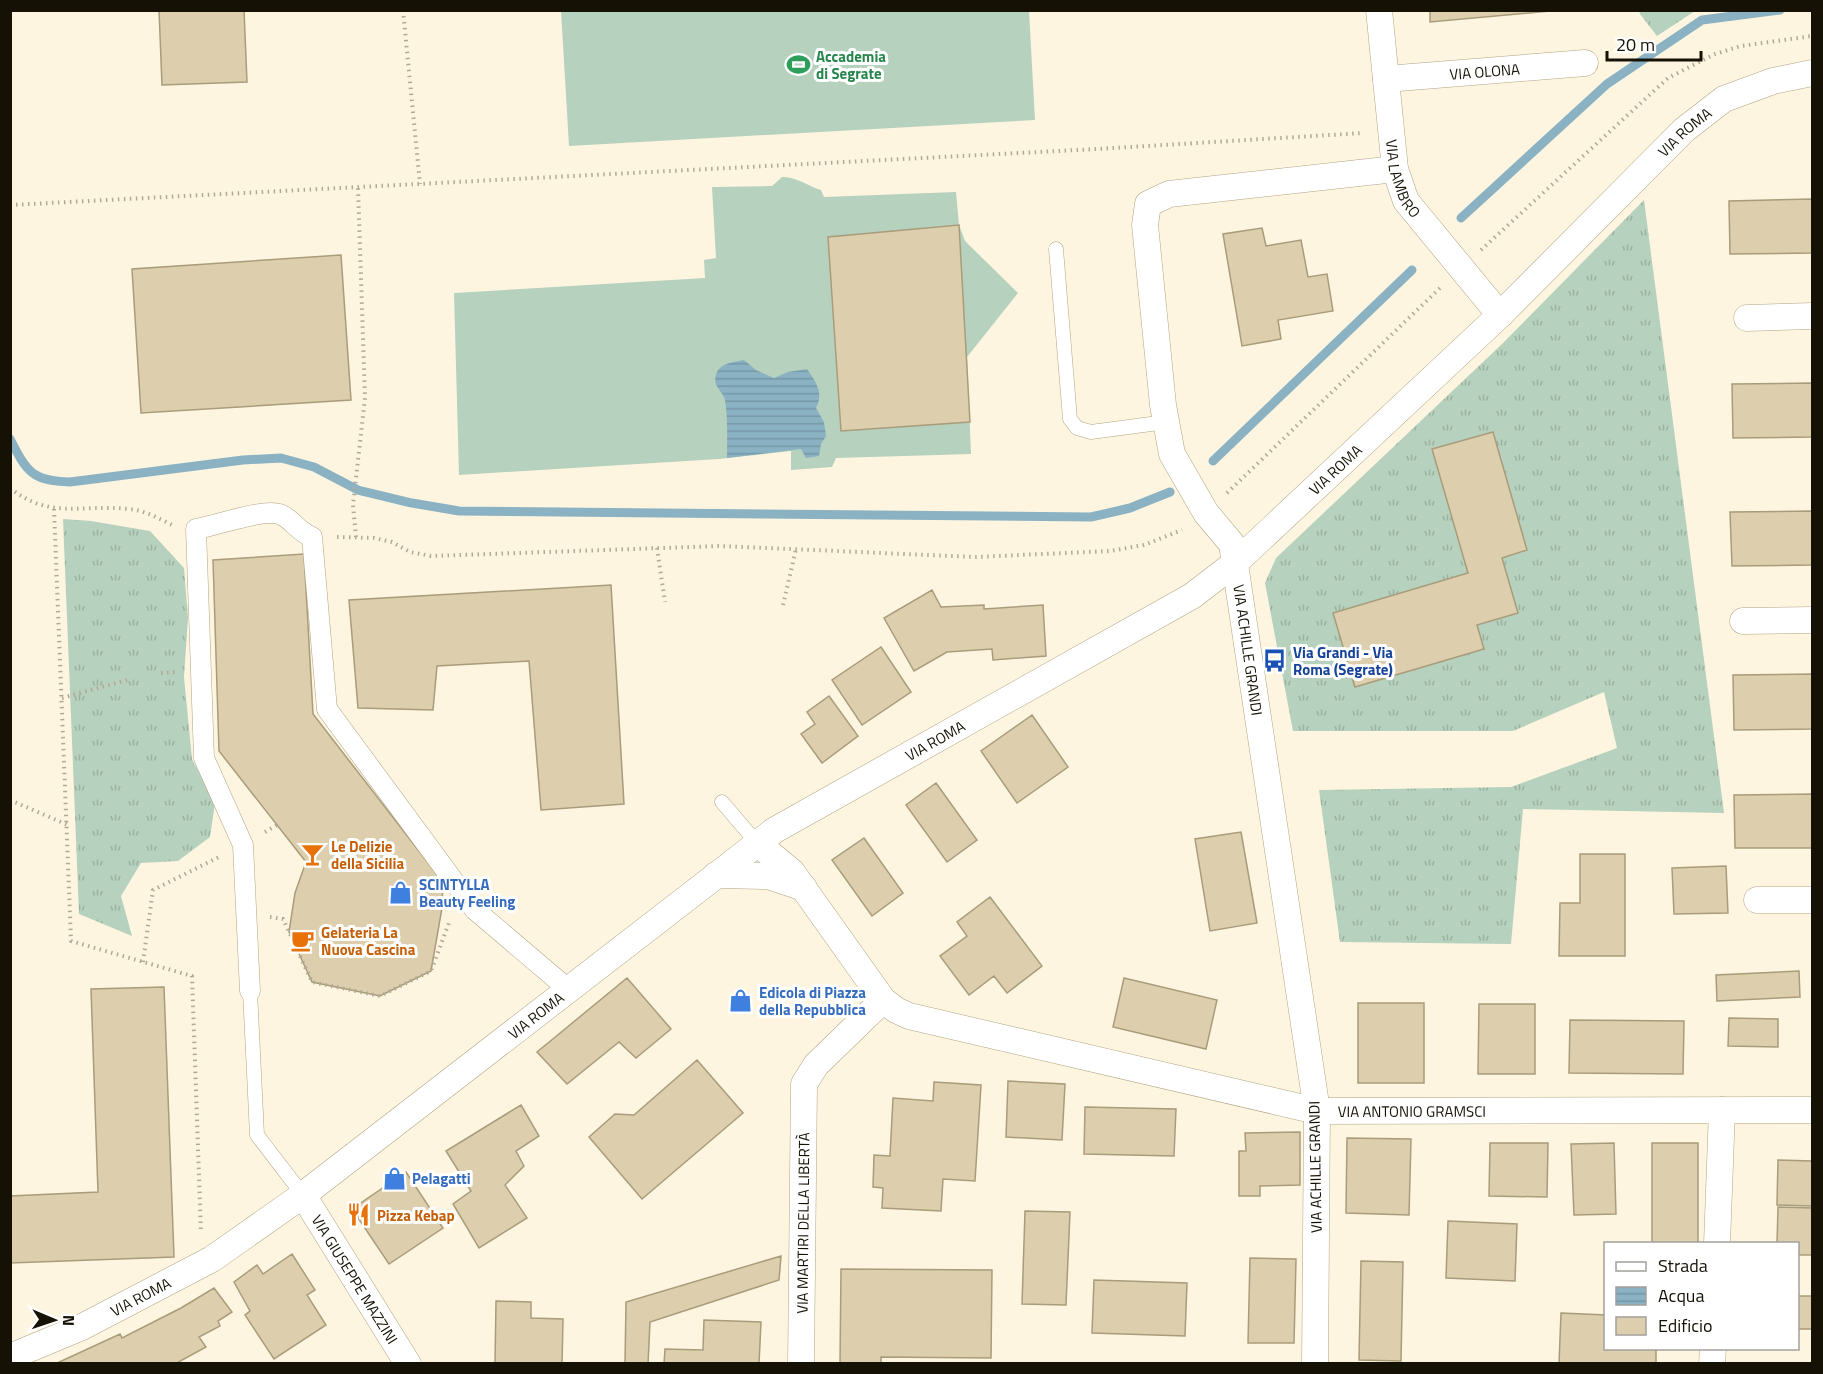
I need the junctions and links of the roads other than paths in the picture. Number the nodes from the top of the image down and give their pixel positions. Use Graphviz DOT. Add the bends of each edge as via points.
graph roads {
  1 [pos="1379,10"];
  2 [pos="1585,63"];
  3 [pos="1812,73"];
  4 [pos="1386,79"];
  5 [pos="1395,169"];
  6 [pos="1056,249"];
  7 [pos="1500,315"];
  8 [pos="1812,316"];
  9 [pos="1747,318"];
  10 [pos="1166,422"];
  11 [pos="1235,563"];
  12 [pos="1812,620"];
  13 [pos="1743,621"];
  14 [pos="722,802"];
  15 [pos="757,843"];
  16 [pos="716,875"];
  17 [pos="804,888"];
  18 [pos="1757,900"];
  19 [pos="1812,900"];
  20 [pos="568,989"];
  21 [pos="250,991"];
  22 [pos="883,1000"];
  23 [pos="1722,1110"];
  24 [pos="1812,1110"];
  25 [pos="1317,1111"];
  26 [pos="303,1195"];
  27 [pos="1717,1242"];
  28 [pos="10,1357"];
  29 [pos="408,1364"];
  30 [pos="801,1364"];
  31 [pos="1315,1364"];
  1 -- 4 [label="street, VIA LAMBRO"];
  2 -- 4 [label="street, VIA OLONA"];
  3 -- 7 [label="street, VIA ROMA" via="1773,81 1724,99 1684,130"];
  4 -- 5 [label="street, VIA LAMBRO"];
  5 -- 7 [label="street, VIA LAMBRO" via="1406,201"];
  5 -- 10 [label="street, VIA ACHILLE GRANDI" via="1169,194 1148,204 1145,225"];
  6 -- 10 [label="lane" via="1070,419 1077,429 1091,432"];
  7 -- 11 [label="street, VIA ROMA"];
  8 -- 9 [label="street"];
  10 -- 11 [label="street, VIA ACHILLE GRANDI" via="1172,454 1206,513 1232,544"];
  11 -- 15 [label="street, VIA ROMA" via="1192,596"];
  11 -- 25 [label="street, VIA ACHILLE GRANDI"];
  12 -- 13 [label="street"];
  14 -- 15 [label="lane"];
  15 -- 16 [label="street, VIA ROMA"];
  15 -- 17 [label="street"];
  16 -- 17 [label="street" via="768,876"];
  16 -- 20 [label="street, VIA ROMA"];
  17 -- 22 [label="street"];
  18 -- 19 [label="street"];
  20 -- 21 [label="street" via="475,910 327,709 312,537 301,533 282,515 267,513 196,529 204,758 243,845"];
  20 -- 26 [label="street, VIA ROMA"];
  21 -- 26 [label="lane" via="257,1135"];
  22 -- 25 [label="street, VIA ANTONIO GRAMSCI" via="909,1016"];
  22 -- 30 [label="street, VIA MARTIRI DELLA LIBERTÀ" via="816,1065 804,1084"];
  23 -- 24 [label="street, VIA ANTONIO GRAMSCI"];
  23 -- 25 [label="street, VIA ANTONIO GRAMSCI"];
  23 -- 27 [label="street"];
  25 -- 31 [label="street, VIA ACHILLE GRANDI"];
  26 -- 28 [label="street, VIA ROMA" via="202,1264 82,1327"];
  26 -- 29 [label="street, VIA GIUSEPPE MAZZINI"];
}
